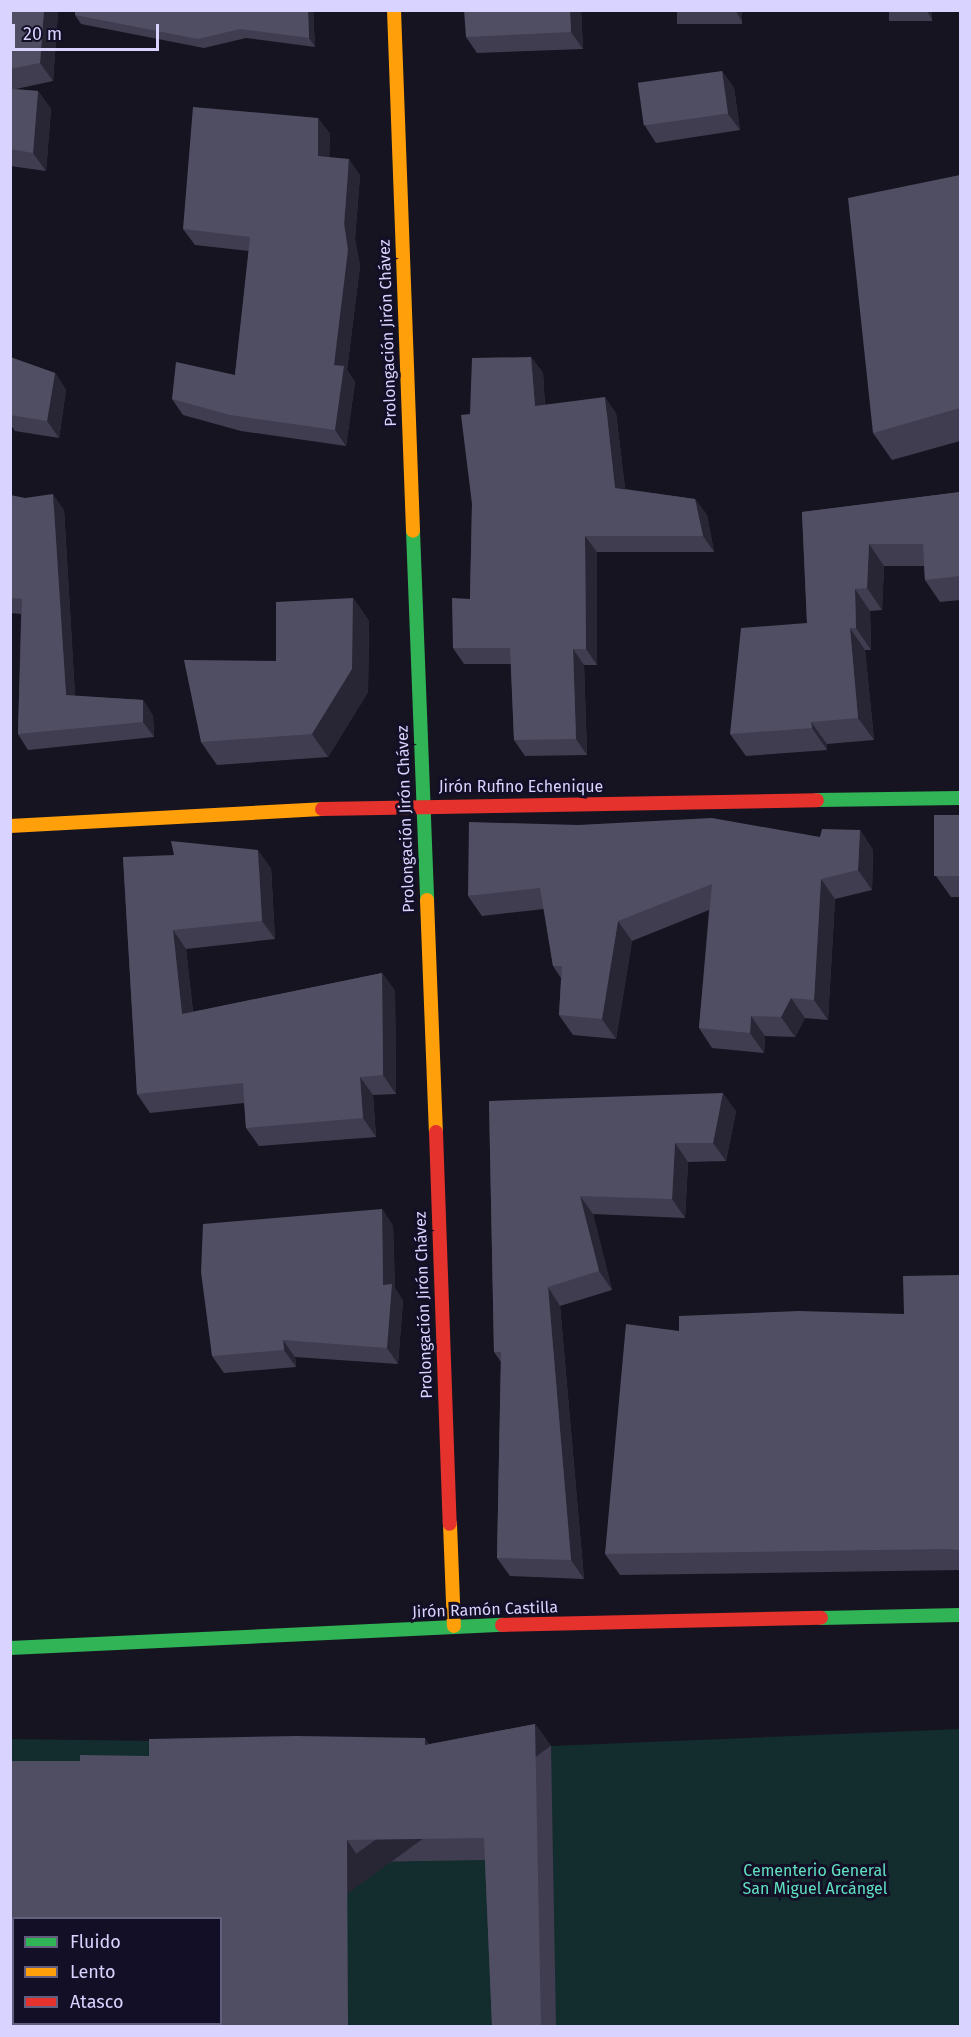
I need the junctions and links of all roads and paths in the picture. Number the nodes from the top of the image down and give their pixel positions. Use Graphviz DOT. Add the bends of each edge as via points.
graph roads {
  1 [pos="394,10"];
  2 [pos="960,798"];
  3 [pos="421,804"];
  4 [pos="10,826"];
  5 [pos="960,1615"];
  6 [pos="454,1626"];
  7 [pos="10,1648"];
  1 -- 3 [label="street, Prolongación Jirón Chávez"];
  2 -- 3 [label="street, Jirón Rufino Echenique"];
  3 -- 4 [label="street, Jirón Rufino Echenique"];
  3 -- 6 [label="street, Prolongación Jirón Chávez"];
  5 -- 6 [label="street, Jirón Ramón Castilla"];
  6 -- 7 [label="street, Jirón Ramón Castilla"];
}
